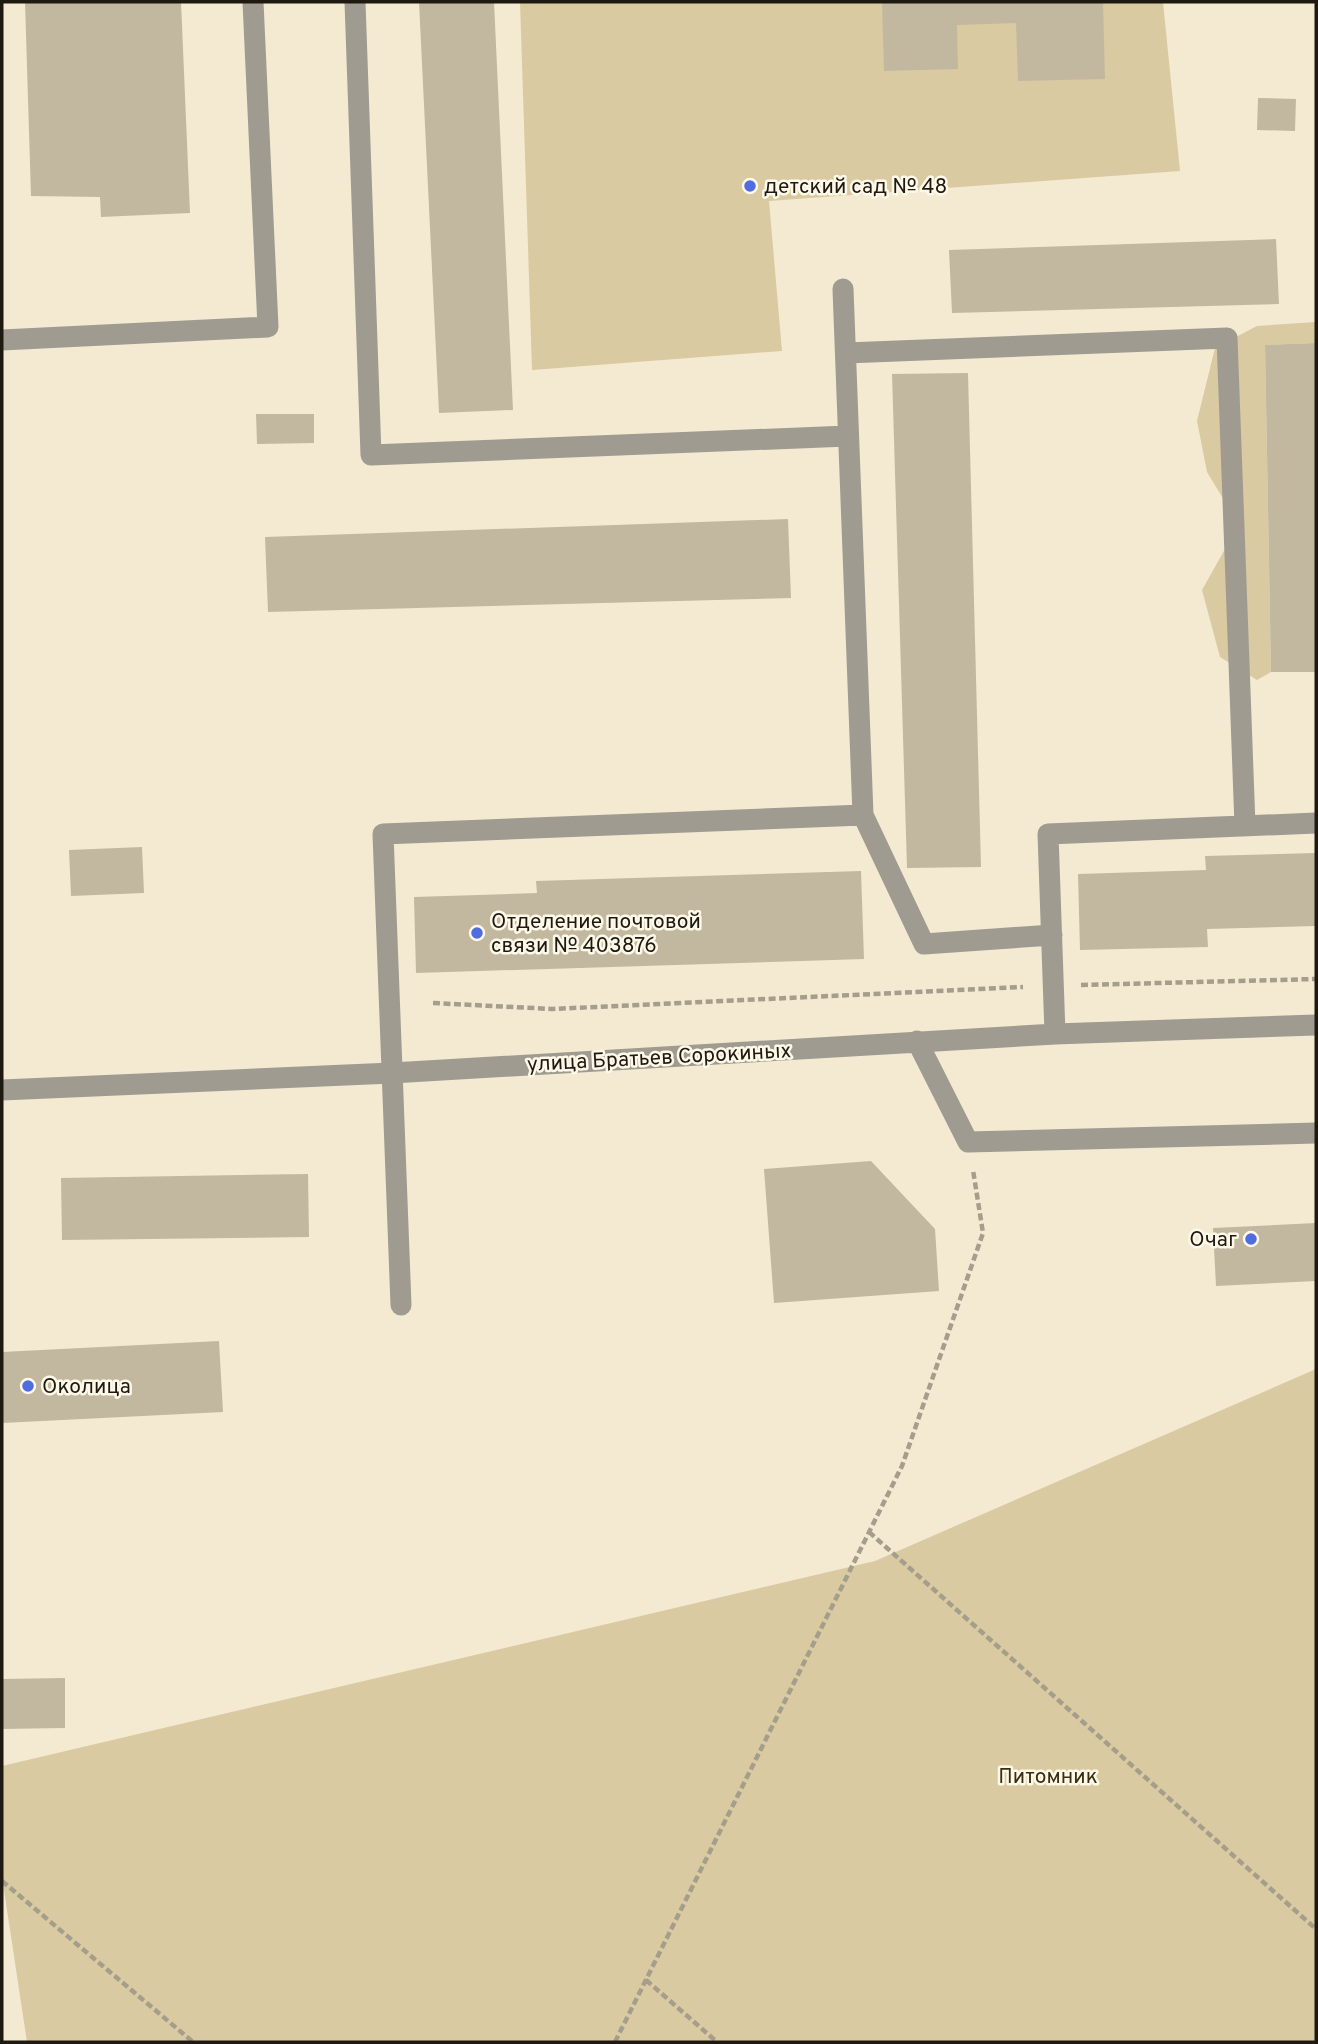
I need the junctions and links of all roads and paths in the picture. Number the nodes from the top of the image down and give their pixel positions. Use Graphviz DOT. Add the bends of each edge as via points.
graph roads {
  1 [pos="253,2"];
  2 [pos="355,2"];
  3 [pos="843,289"];
  4 [pos="2,340"];
  5 [pos="846,353"];
  6 [pos="848,436"];
  7 [pos="863,815"];
  8 [pos="1316,823"];
  9 [pos="1245,826"];
  10 [pos="1052,935"];
  11 [pos="1316,979"];
  12 [pos="1054,986"];
  13 [pos="433,1003"];
  14 [pos="1316,1025"];
  15 [pos="1055,1034"];
  16 [pos="917,1041"];
  17 [pos="392,1073"];
  18 [pos="2,1090"];
  19 [pos="1316,1133"];
  20 [pos="968,1142"];
  21 [pos="401,1305"];
  22 [pos="869,1532"];
  23 [pos="2,1881"];
  24 [pos="1316,1928"];
  25 [pos="646,1980"];
  26 [pos="193,2042"];
  27 [pos="615,2042"];
  28 [pos="717,2042"];
  1 -- 4 [label="street" via="268,327"];
  2 -- 6 [label="street" via="372,455"];
  3 -- 5 [label="street"];
  5 -- 6 [label="street"];
  5 -- 9 [label="street" via="1227,338"];
  6 -- 7 [label="street"];
  7 -- 10 [label="street" via="925,944"];
  7 -- 17 [label="street" via="383,834"];
  8 -- 9 [label="street"];
  9 -- 10 [label="street" via="1048,834"];
  10 -- 12 [label="street"];
  11 -- 12 [label="path"];
  12 -- 13 [label="path" via="552,1009"];
  12 -- 15 [label="street"];
  14 -- 15 [label="street, улица Братьев Сорокиных"];
  15 -- 16 [label="street, улица Братьев Сорокиных"];
  16 -- 17 [label="street, улица Братьев Сорокиных"];
  16 -- 20 [label="street"];
  17 -- 18 [label="street, улица Братьев Сорокиных"];
  17 -- 21 [label="street"];
  19 -- 20 [label="street"];
  20 -- 22 [label="path" via="983,1233 902,1466"];
  22 -- 24 [label="path"];
  22 -- 25 [label="path"];
  23 -- 26 [label="path"];
  25 -- 27 [label="path"];
  25 -- 28 [label="path"];
}
